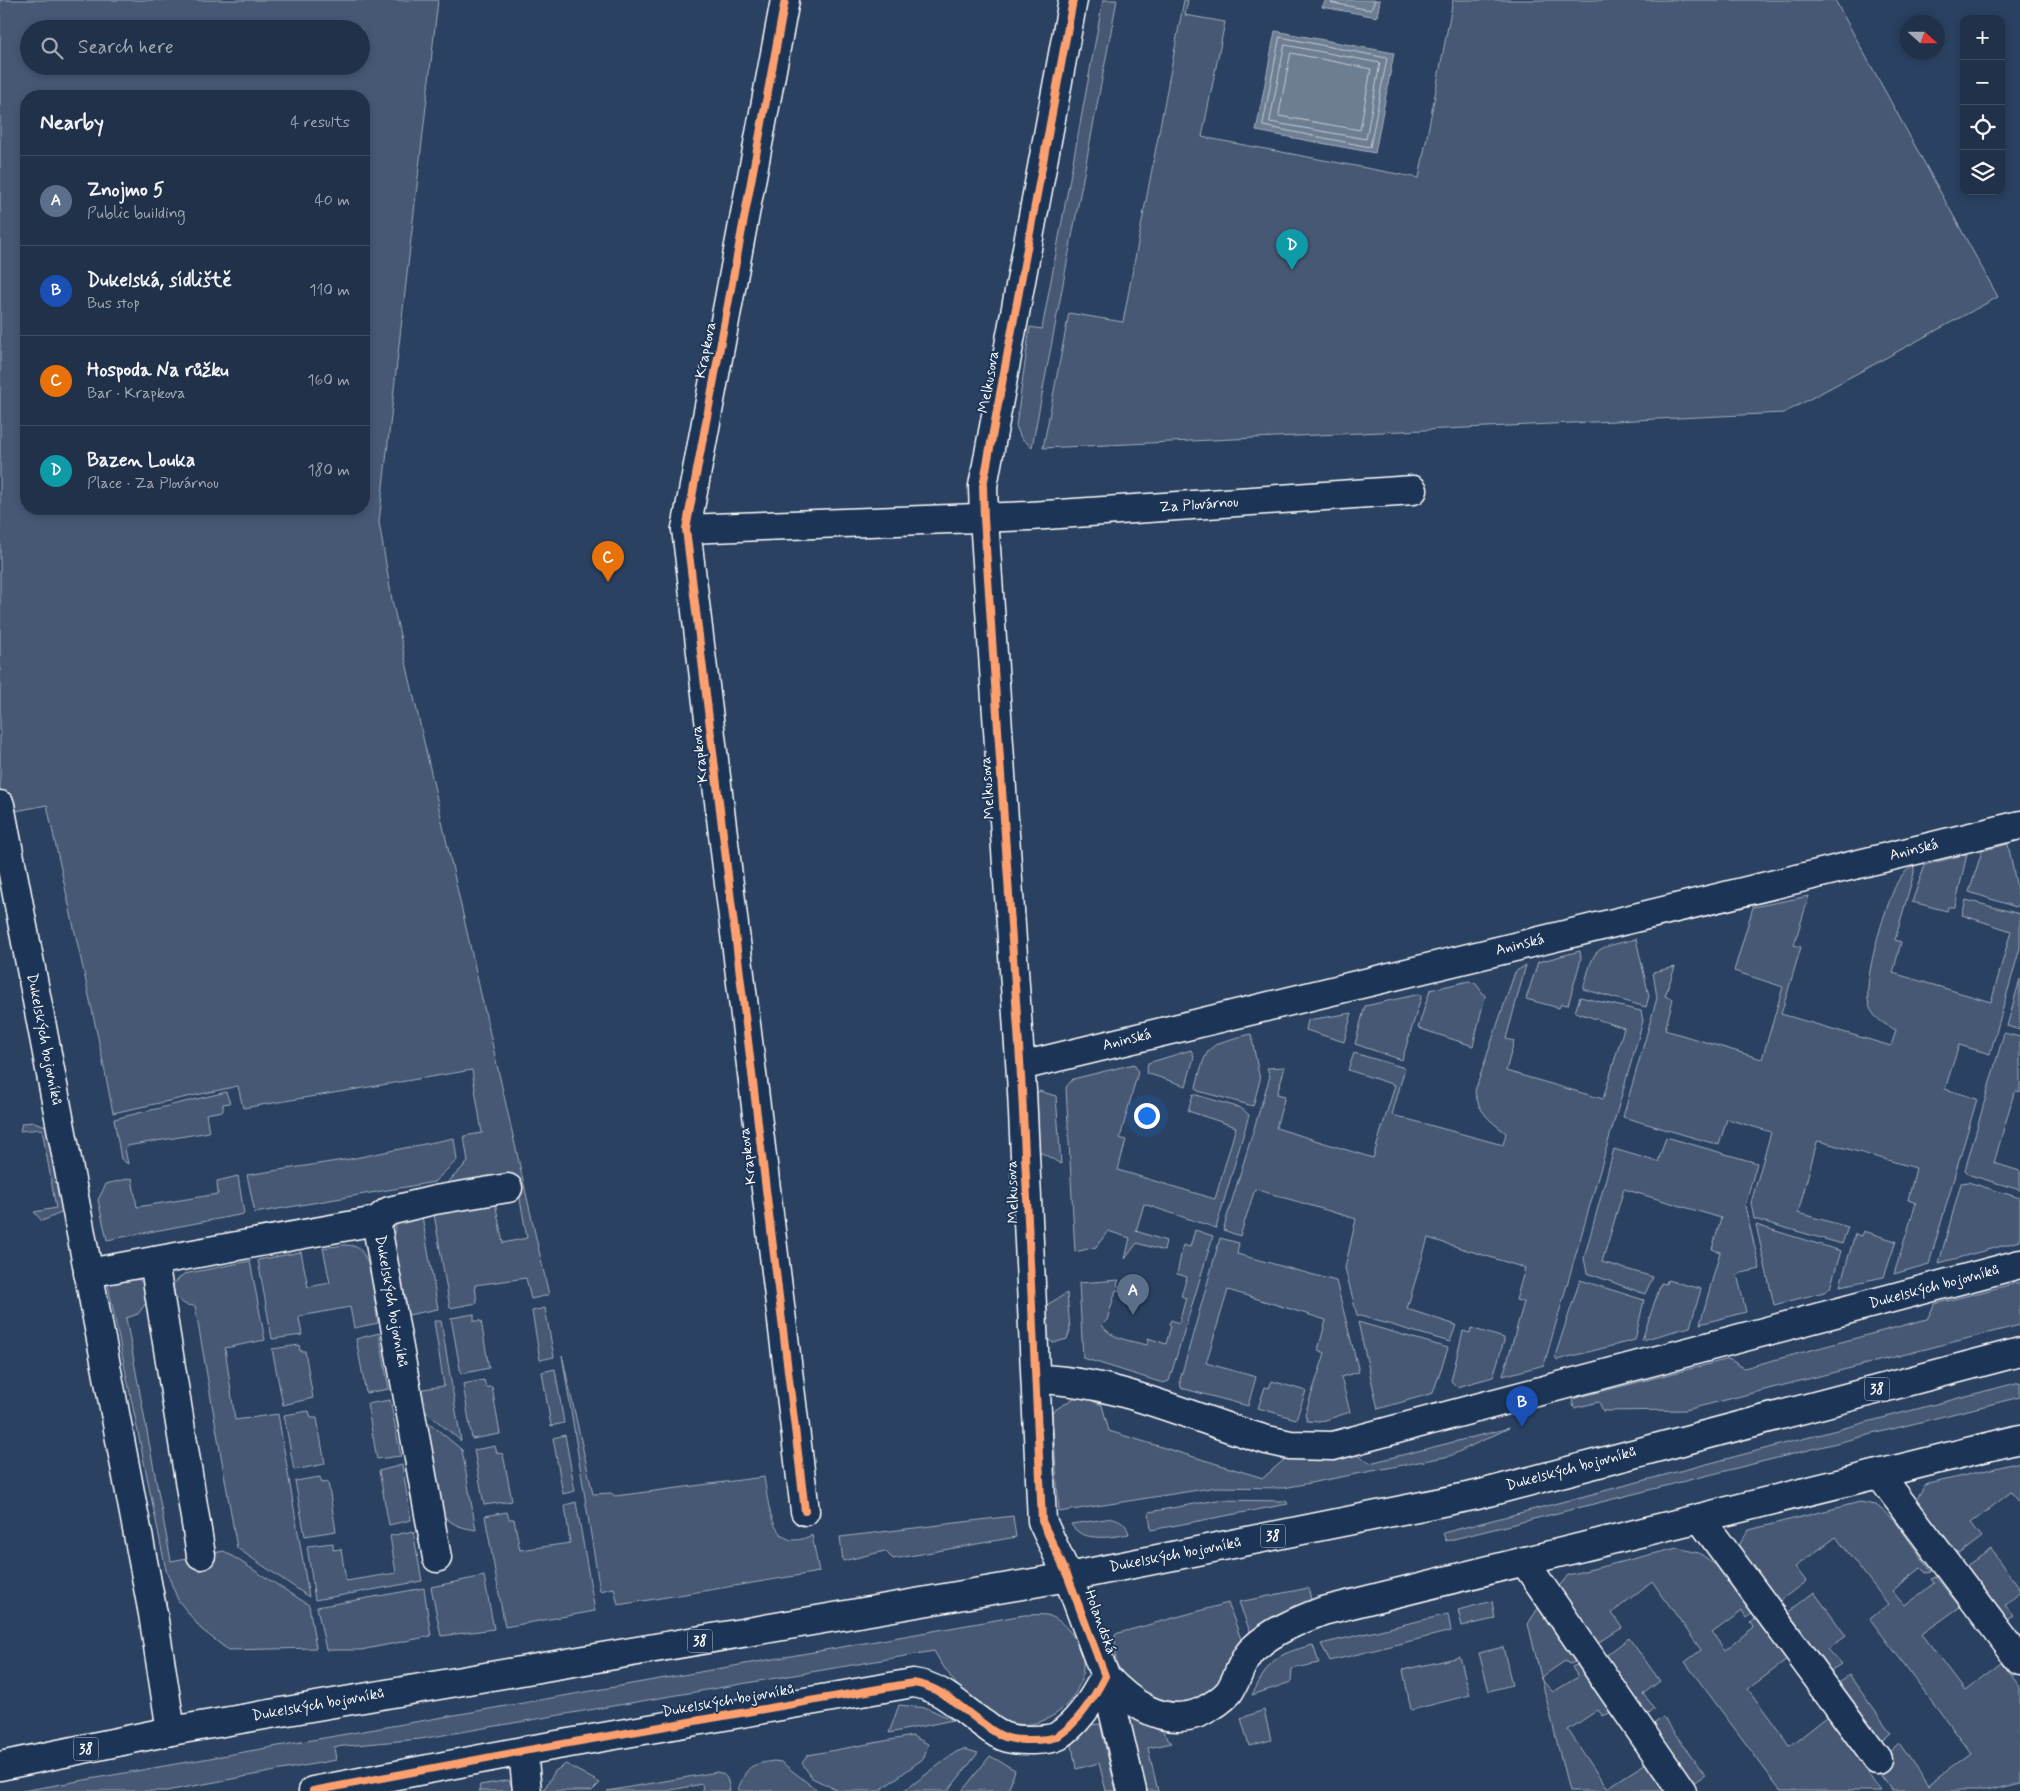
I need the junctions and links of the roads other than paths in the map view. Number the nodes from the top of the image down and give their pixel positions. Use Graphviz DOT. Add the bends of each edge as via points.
graph roads {
  1 [pos="785,0"];
  2 [pos="1073,0"];
  3 [pos="1413,490"];
  4 [pos="984,518"];
  5 [pos="686,529"];
  6 [pos="0,805"];
  7 [pos="2020,825"];
  8 [pos="1021,1066"];
  9 [pos="508,1188"];
  10 [pos="376,1221"];
  11 [pos="154,1261"];
  12 [pos="2020,1264"];
  13 [pos="88,1273"];
  14 [pos="2020,1352"];
  15 [pos="1036,1379"];
  16 [pos="2020,1439"];
  17 [pos="1879,1474"];
  18 [pos="805,1511"];
  19 [pos="1700,1518"];
  20 [pos="201,1555"];
  21 [pos="437,1558"];
  22 [pos="1524,1561"];
  23 [pos="1068,1577"];
  24 [pos="2020,1661"];
  25 [pos="1105,1676"];
  26 [pos="171,1730"];
  27 [pos="523,1751"];
  28 [pos="1877,1759"];
  29 [pos="0,1766"];
  30 [pos="313,1791"];
  31 [pos="527,1791"];
  32 [pos="1132,1791"];
  33 [pos="1682,1791"];
  1 -- 5 [label="street, Krapkova"];
  2 -- 4 [label="street, Melkusova" via="984,486"];
  3 -- 4 [label="street, Za Plovárnou"];
  4 -- 5 [label="street, Za Plovárnou"];
  4 -- 8 [label="street, Melkusova"];
  5 -- 18 [label="street, Krapkova"];
  6 -- 13 [label="street, Dukelských bojovníků"];
  7 -- 8 [label="street, Aninská"];
  8 -- 15 [label="street, Melkusova"];
  9 -- 10 [label="street, Dukelských bojovníků" via="389,1211"];
  10 -- 11 [label="street, Dukelských bojovníků"];
  10 -- 21 [label="street, Dukelských bojovníků"];
  11 -- 13 [label="street, Dukelských bojovníků"];
  11 -- 20 [label="street"];
  12 -- 15 [label="street, Dukelských bojovníků" via="1333,1446 1282,1443 1231,1430 1099,1386 1062,1379"];
  13 -- 26 [label="street, Dukelských bojovníků" via="153,1614"];
  14 -- 23 [label="street, Dukelských bojovníků / 38" via="1477,1494"];
  15 -- 23 [label="street, Melkusova" via="1042,1521"];
  16 -- 17 [label="street"];
  17 -- 19 [label="street"];
  17 -- 24 [label="street"];
  19 -- 22 [label="street"];
  19 -- 28 [label="street"];
  22 -- 25 [label="street" via="1323,1611 1284,1626 1251,1651 1227,1694 1210,1708 1192,1716 1177,1718 1138,1706"];
  22 -- 33 [label="street"];
  23 -- 25 [label="street, Holandská"];
  23 -- 26 [label="street, Dukelských bojovníků / 38"];
  25 -- 27 [label="street, Dukelských bojovníků" via="1093,1699 1056,1737 1008,1738 986,1726 937,1689 913,1683"];
  25 -- 32 [label="street, Holandská"];
  26 -- 29 [label="street, Dukelských bojovníků / 38"];
  27 -- 30 [label="street, Dukelských bojovníků"];
  27 -- 31 [label="street"];
}
